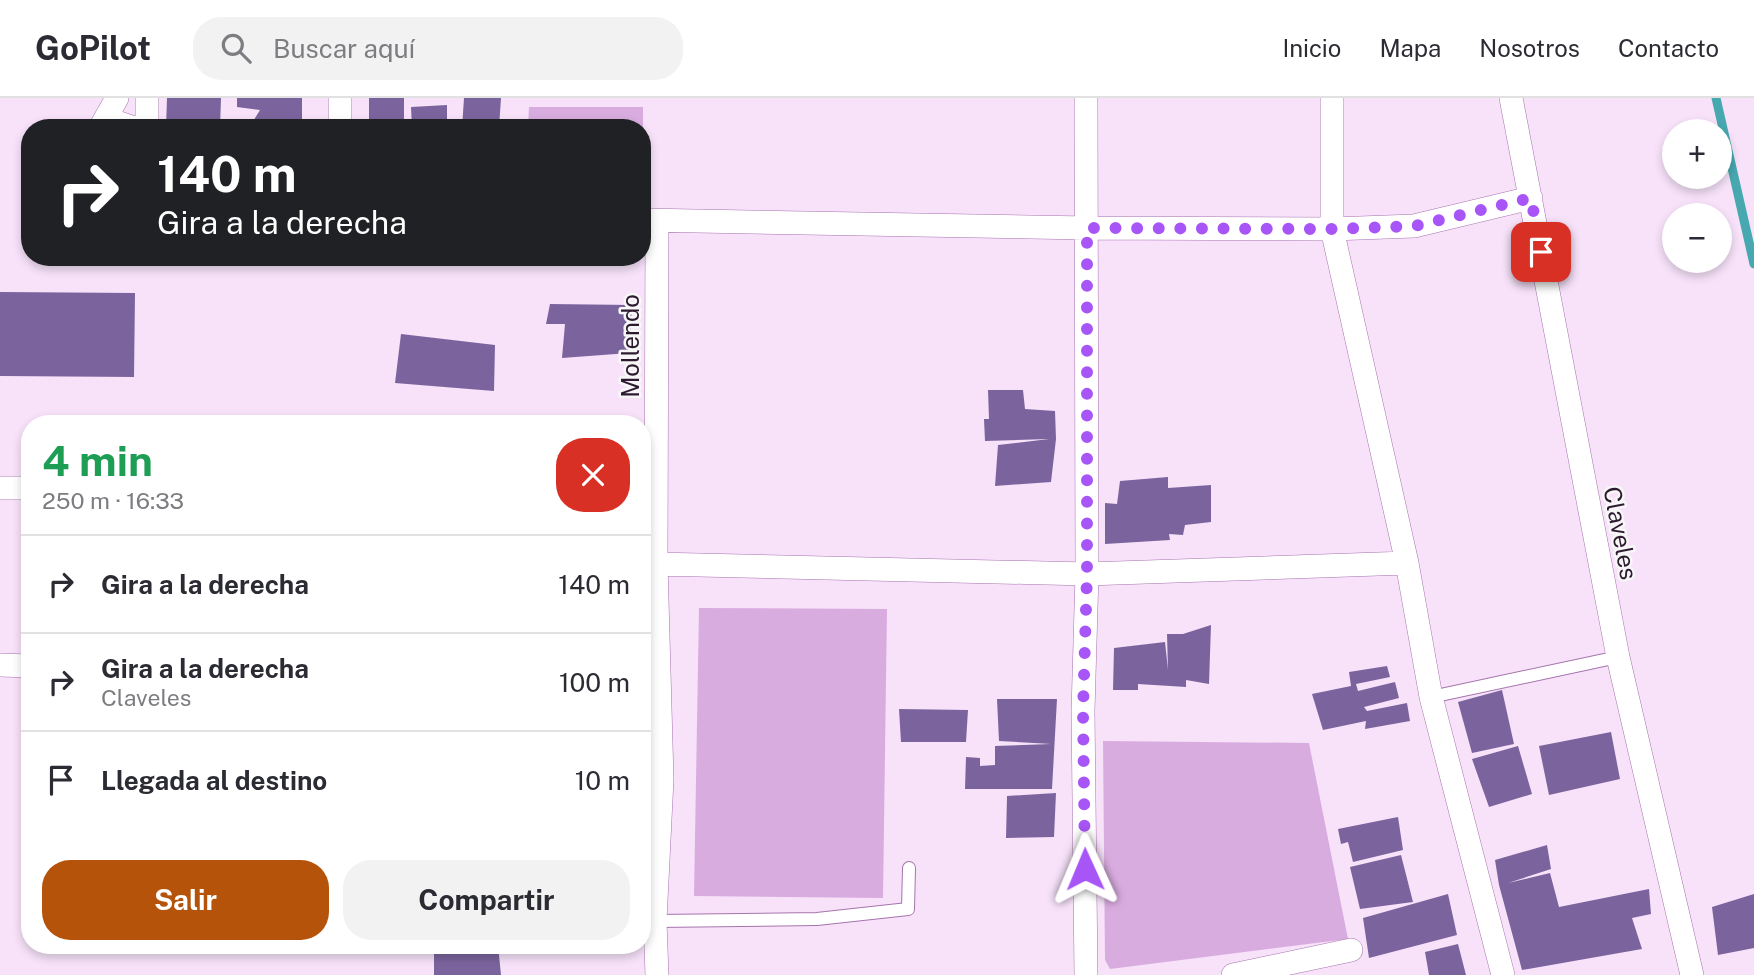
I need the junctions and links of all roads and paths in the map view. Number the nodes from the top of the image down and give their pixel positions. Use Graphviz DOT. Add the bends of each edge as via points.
graph roads {
  1 [pos="117,98"];
  2 [pos="147,98"];
  3 [pos="340,98"];
  4 [pos="1086,98"];
  5 [pos="1332,98"];
  6 [pos="1511,98"];
  7 [pos="106,119"];
  8 [pos="147,119"];
  9 [pos="341,119"];
  10 [pos="1531,198"];
  11 [pos="651,221"];
  12 [pos="1087,228"];
  13 [pos="1332,229"];
  14 [pos="650,266"];
  15 [pos="0,488"];
  16 [pos="21,488"];
  17 [pos="1406,563"];
  18 [pos="656,564"];
  19 [pos="1087,574"];
  20 [pos="1618,657"];
  21 [pos="0,665"];
  22 [pos="21,666"];
  23 [pos="1431,697"];
  24 [pos="909,868"];
  25 [pos="655,921"];
  26 [pos="1351,950"];
  27 [pos="657,975"];
  28 [pos="1086,975"];
  29 [pos="1233,975"];
  30 [pos="1503,975"];
  31 [pos="1692,975"];
  1 -- 7 [label="street"];
  2 -- 8 [label="street"];
  3 -- 9 [label="street"];
  4 -- 12 [label="street"];
  5 -- 13 [label="street"];
  6 -- 10 [label="street, Claveles"];
  10 -- 13 [label="street" via="1415,226"];
  10 -- 20 [label="street, Claveles"];
  11 -- 12 [label="street"];
  12 -- 13 [label="street"];
  12 -- 19 [label="street"];
  13 -- 17 [label="street"];
  14 -- 18 [label="street, Mollendo"];
  15 -- 16 [label="street"];
  17 -- 19 [label="street"];
  17 -- 23 [label="street"];
  18 -- 19 [label="street"];
  18 -- 25 [label="street, Mollendo" via="662,779"];
  19 -- 28 [label="street" via="1083,711"];
  20 -- 23 [label="lane"];
  20 -- 31 [label="street, Claveles"];
  21 -- 22 [label="street"];
  23 -- 30 [label="street"];
  24 -- 25 [label="lane" via="908,909 817,919"];
  25 -- 27 [label="street, Mollendo"];
  26 -- 29 [label="street"];
}
